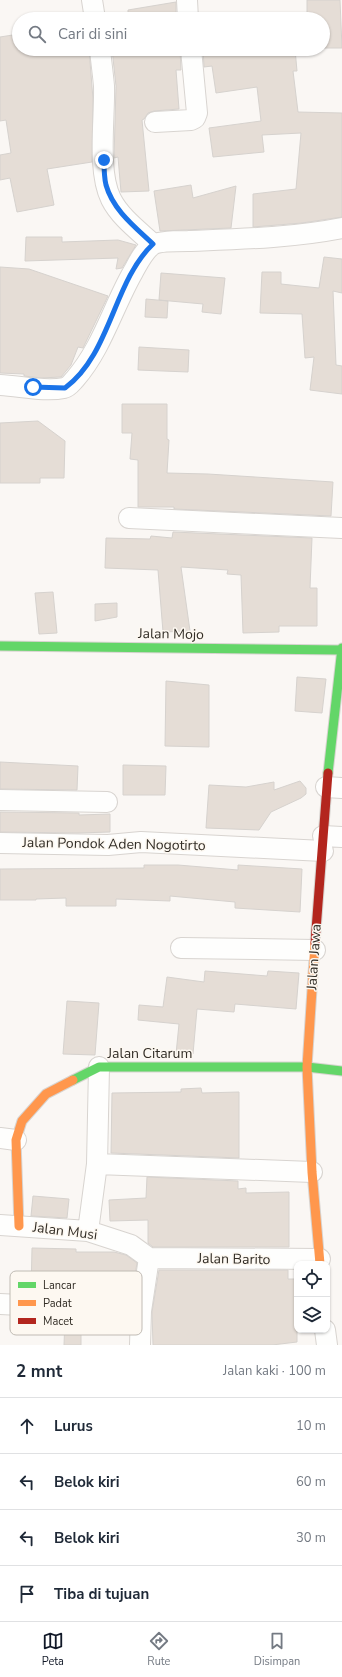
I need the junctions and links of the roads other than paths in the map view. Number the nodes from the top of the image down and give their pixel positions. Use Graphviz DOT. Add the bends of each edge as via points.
graph roads {
  1 [pos="92,0"];
  2 [pos="187,0"];
  3 [pos="94,12"];
  4 [pos="188,12"];
  5 [pos="101,56"];
  6 [pos="192,56"];
  7 [pos="155,122"];
  8 [pos="342,228"];
  9 [pos="153,244"];
  10 [pos="0,385"];
  11 [pos="128,518"];
  12 [pos="342,528"];
  13 [pos="0,646"];
  14 [pos="342,649"];
  15 [pos="334,787"];
  16 [pos="0,800"];
  17 [pos="107,802"];
  18 [pos="329,841"];
  19 [pos="0,843"];
  20 [pos="181,948"];
  21 [pos="314,950"];
  22 [pos="99,1067"];
  23 [pos="307,1067"];
  24 [pos="342,1071"];
  25 [pos="8,1139"];
  26 [pos="97,1164"];
  27 [pos="312,1172"];
  28 [pos="10,1225"];
  29 [pos="88,1231"];
  30 [pos="149,1258"];
  31 [pos="320,1261"];
  32 [pos="0,1304"];
  33 [pos="10,1304"];
  34 [pos="142,1304"];
  35 [pos="325,1333"];
  36 [pos="140,1335"];
  37 [pos="140,1345"];
  38 [pos="319,1345"];
  39 [pos="327,1345"];
  1 -- 3 [label="street"];
  2 -- 4 [label="street"];
  5 -- 9 [label="street" via="104,86 106,184 111,200"];
  6 -- 7 [label="street" via="197,113 195,118"];
  8 -- 9 [label="street" via="307,235"];
  9 -- 10 [label="street" via="144,253 126,284 95,351 71,384 65,388"];
  11 -- 12 [label="street"];
  13 -- 14 [label="street, Jalan Mojo"];
  14 -- 15 [label="street, Jalan Jawa"];
  15 -- 18 [label="street, Jalan Jawa"];
  16 -- 17 [label="street"];
  18 -- 19 [label="street, Jalan Pondok Aden Nogotirto" via="141,842 108,845"];
  18 -- 21 [label="street, Jalan Jawa"];
  20 -- 21 [label="street"];
  21 -- 23 [label="street, Jalan Jawa"];
  22 -- 23 [label="street, Jalan Citarum"];
  22 -- 25 [label="street, Jalan Citarum" via="46,1094"];
  22 -- 26 [label="street"];
  23 -- 24 [label="street, Jalan Citarum"];
  23 -- 27 [label="street, Jalan Jawa"];
  25 -- 28 [label="street, Jalan Citarum"];
  26 -- 27 [label="street"];
  26 -- 29 [label="street"];
  27 -- 31 [label="street, Jalan Jawa"];
  28 -- 29 [label="street, Jalan Musi"];
  29 -- 30 [label="street, Jalan Musi" via="131,1245"];
  30 -- 31 [label="street, Jalan Barito"];
  30 -- 34 [label="street"];
  32 -- 33 [label="street"];
  35 -- 39 [label="street"];
  36 -- 37 [label="street"];
  38 -- 39 [label="street"];
}
